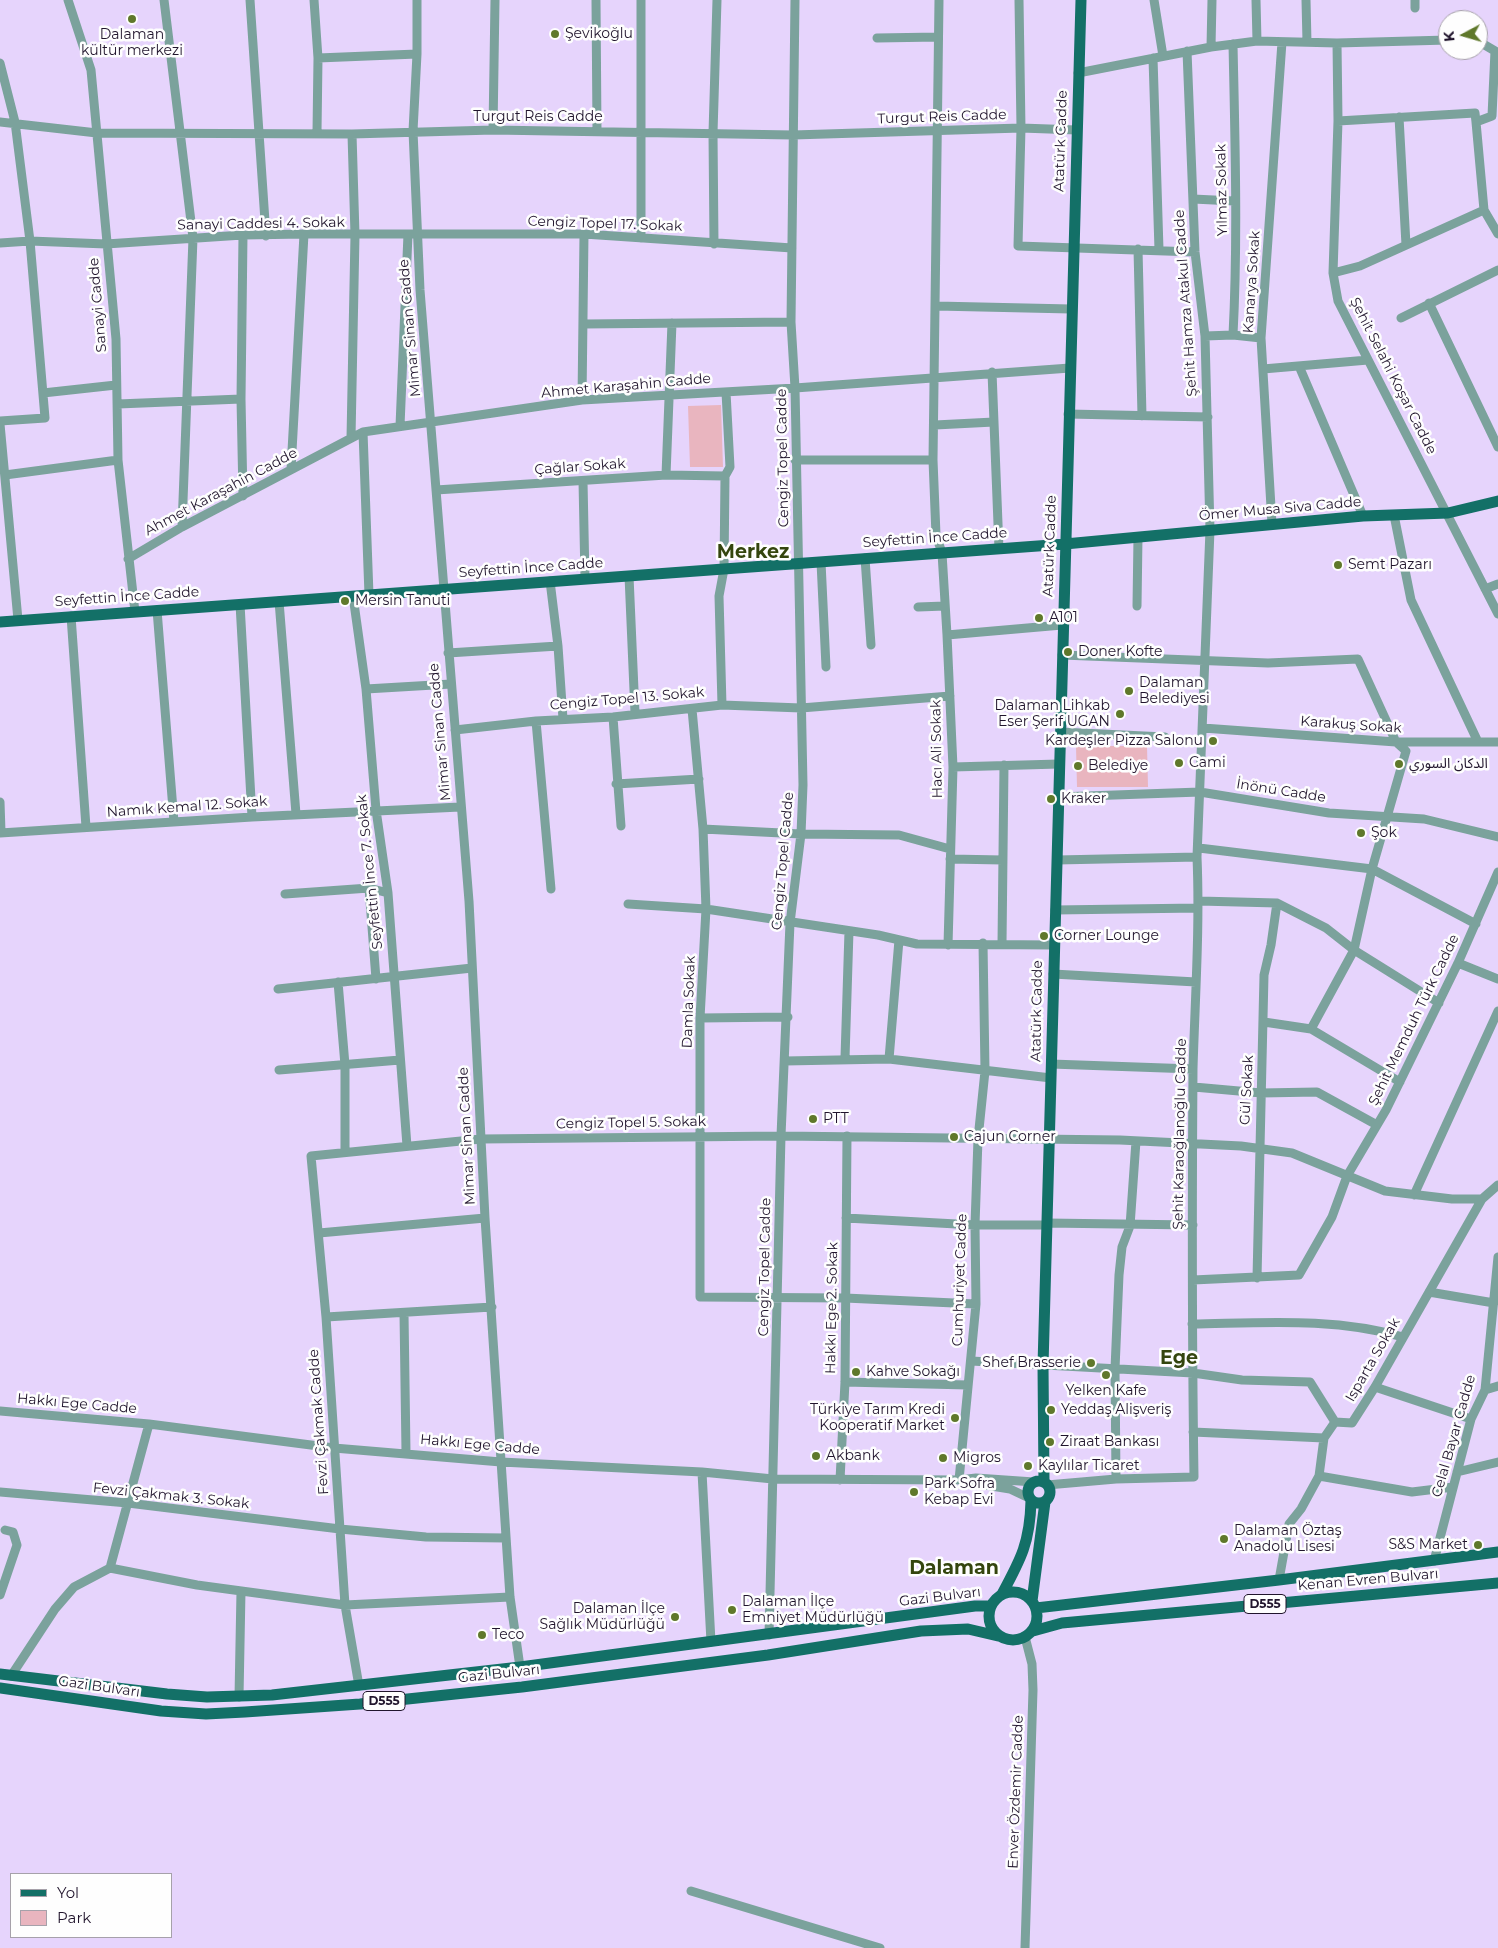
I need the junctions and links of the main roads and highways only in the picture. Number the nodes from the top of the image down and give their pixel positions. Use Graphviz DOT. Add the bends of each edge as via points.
graph roads {
  1 [pos="1081,0"];
  2 [pos="1498,500"];
  3 [pos="1064,544"];
  4 [pos="0,622"];
  5 [pos="1042,1483"];
  6 [pos="1030,1499"];
  7 [pos="1045,1502"];
  8 [pos="1498,1552"];
  9 [pos="1498,1582"];
  10 [pos="1002,1594"];
  11 [pos="1034,1604"];
  12 [pos="990,1606"];
  13 [pos="1029,1634"];
  14 [pos="998,1636"];
  15 [pos="6,1675"];
  16 [pos="0,1688"];
  1 -- 3 [label="main road, Atatürk Cadde"];
  2 -- 3 [label="main road, Ömer Musa Siva Cadde" via="1448,513 1363,516"];
  3 -- 4 [label="main road, Seyfettin İnce Cadde"];
  3 -- 5 [label="main road, Atatürk Cadde"];
  5 -- 6 [label="main road" via="1027,1491"];
  5 -- 7 [label="main road" via="1050,1491"];
  6 -- 7 [label="main road" via="1038,1504"];
  6 -- 10 [label="main road" via="1030,1532 1022,1559"];
  7 -- 11 [label="main road"];
  8 -- 11 [label="main road, Kenan Evren Bulvarı / D555" via="1279,1580"];
  9 -- 13 [label="main road, Kenan Evren Bulvarı / D555" via="1062,1623"];
  10 -- 11 [label="main road" via="1018,1592"];
  10 -- 12 [label="main road"];
  11 -- 13 [label="main road" via="1038,1616"];
  12 -- 14 [label="main road" via="989,1622"];
  12 -- 15 [label="main road, Gazi Bulvarı / D555" via="520,1667 239,1697 167,1694"];
  13 -- 14 [label="main road" via="1012,1641"];
  14 -- 16 [label="main road, Gazi Bulvarı / D555" via="968,1629 921,1631 768,1655 522,1687 245,1712 161,1711"];
}
